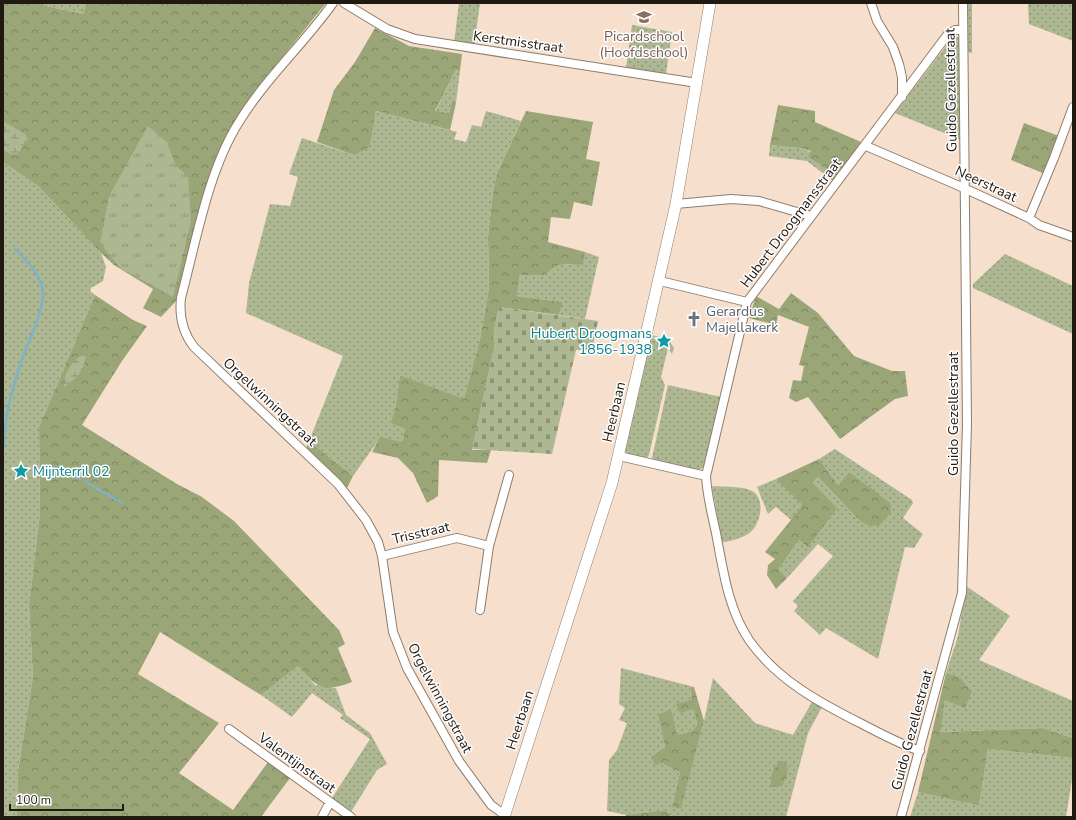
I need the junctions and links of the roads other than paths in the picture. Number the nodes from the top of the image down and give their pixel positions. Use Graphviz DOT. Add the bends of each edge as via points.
graph roads {
  1 [pos="333,3"];
  2 [pos="344,3"];
  3 [pos="710,3"];
  4 [pos="871,3"];
  5 [pos="963,3"];
  6 [pos="963,30"];
  7 [pos="697,83"];
  8 [pos="902,97"];
  9 [pos="1073,107"];
  10 [pos="866,146"];
  11 [pos="965,190"];
  12 [pos="676,204"];
  13 [pos="811,216"];
  14 [pos="1029,218"];
  15 [pos="1073,237"];
  16 [pos="660,281"];
  17 [pos="747,302"];
  18 [pos="619,456"];
  19 [pos="509,475"];
  20 [pos="706,476"];
  21 [pos="489,546"];
  22 [pos="382,556"];
  23 [pos="480,610"];
  24 [pos="229,730"];
  25 [pos="920,751"];
  26 [pos="330,802"];
  27 [pos="504,816"];
  28 [pos="322,817"];
  29 [pos="351,817"];
  30 [pos="901,817"];
  1 -- 22 [label="street, Orgelwinningstraat" via="312,32 255,98 230,138 210,193 181,298 180,312 186,336 194,347 345,491 366,520 378,542"];
  2 -- 7 [label="street, Kerstmisstraat" via="387,29 415,39"];
  3 -- 7 [label="street, Heerbaan"];
  4 -- 8 [label="street" via="877,21 893,47 899,64"];
  5 -- 6 [label="street, Guido Gezellestraat"];
  6 -- 8 [label="street, Hubert Droogmansstraat" via="955,30 948,34"];
  6 -- 11 [label="street, Guido Gezellestraat"];
  7 -- 12 [label="street, Heerbaan"];
  8 -- 10 [label="street, Hubert Droogmansstraat"];
  9 -- 14 [label="street, Neerstraat"];
  10 -- 11 [label="street, Neerstraat"];
  10 -- 13 [label="street, Hubert Droogmansstraat"];
  11 -- 14 [label="street, Neerstraat"];
  11 -- 25 [label="street, Guido Gezellestraat" via="967,424 962,593"];
  12 -- 13 [label="street" via="732,199 759,201"];
  12 -- 16 [label="street, Heerbaan"];
  13 -- 17 [label="street, Hubert Droogmansstraat"];
  14 -- 15 [label="street, Neerstraat" via="1039,225"];
  16 -- 17 [label="street"];
  16 -- 18 [label="street, Heerbaan"];
  17 -- 20 [label="street, Hubert Droogmansstraat"];
  18 -- 20 [label="street"];
  18 -- 27 [label="street, Heerbaan" via="607,501"];
  19 -- 21 [label="street"];
  20 -- 25 [label="street, Hubert Droogmansstraat" via="727,588 749,639 764,657 800,690 829,707"];
  21 -- 22 [label="street, Trisstraat" via="458,538"];
  21 -- 23 [label="street"];
  22 -- 27 [label="street, Orgelwinningstraat" via="394,632 407,668 459,761 492,805"];
  24 -- 26 [label="street, Valentijnstraat"];
  25 -- 30 [label="street, Guido Gezellestraat"];
  26 -- 28 [label="street"];
  26 -- 29 [label="street, Valentijnstraat"];
}
